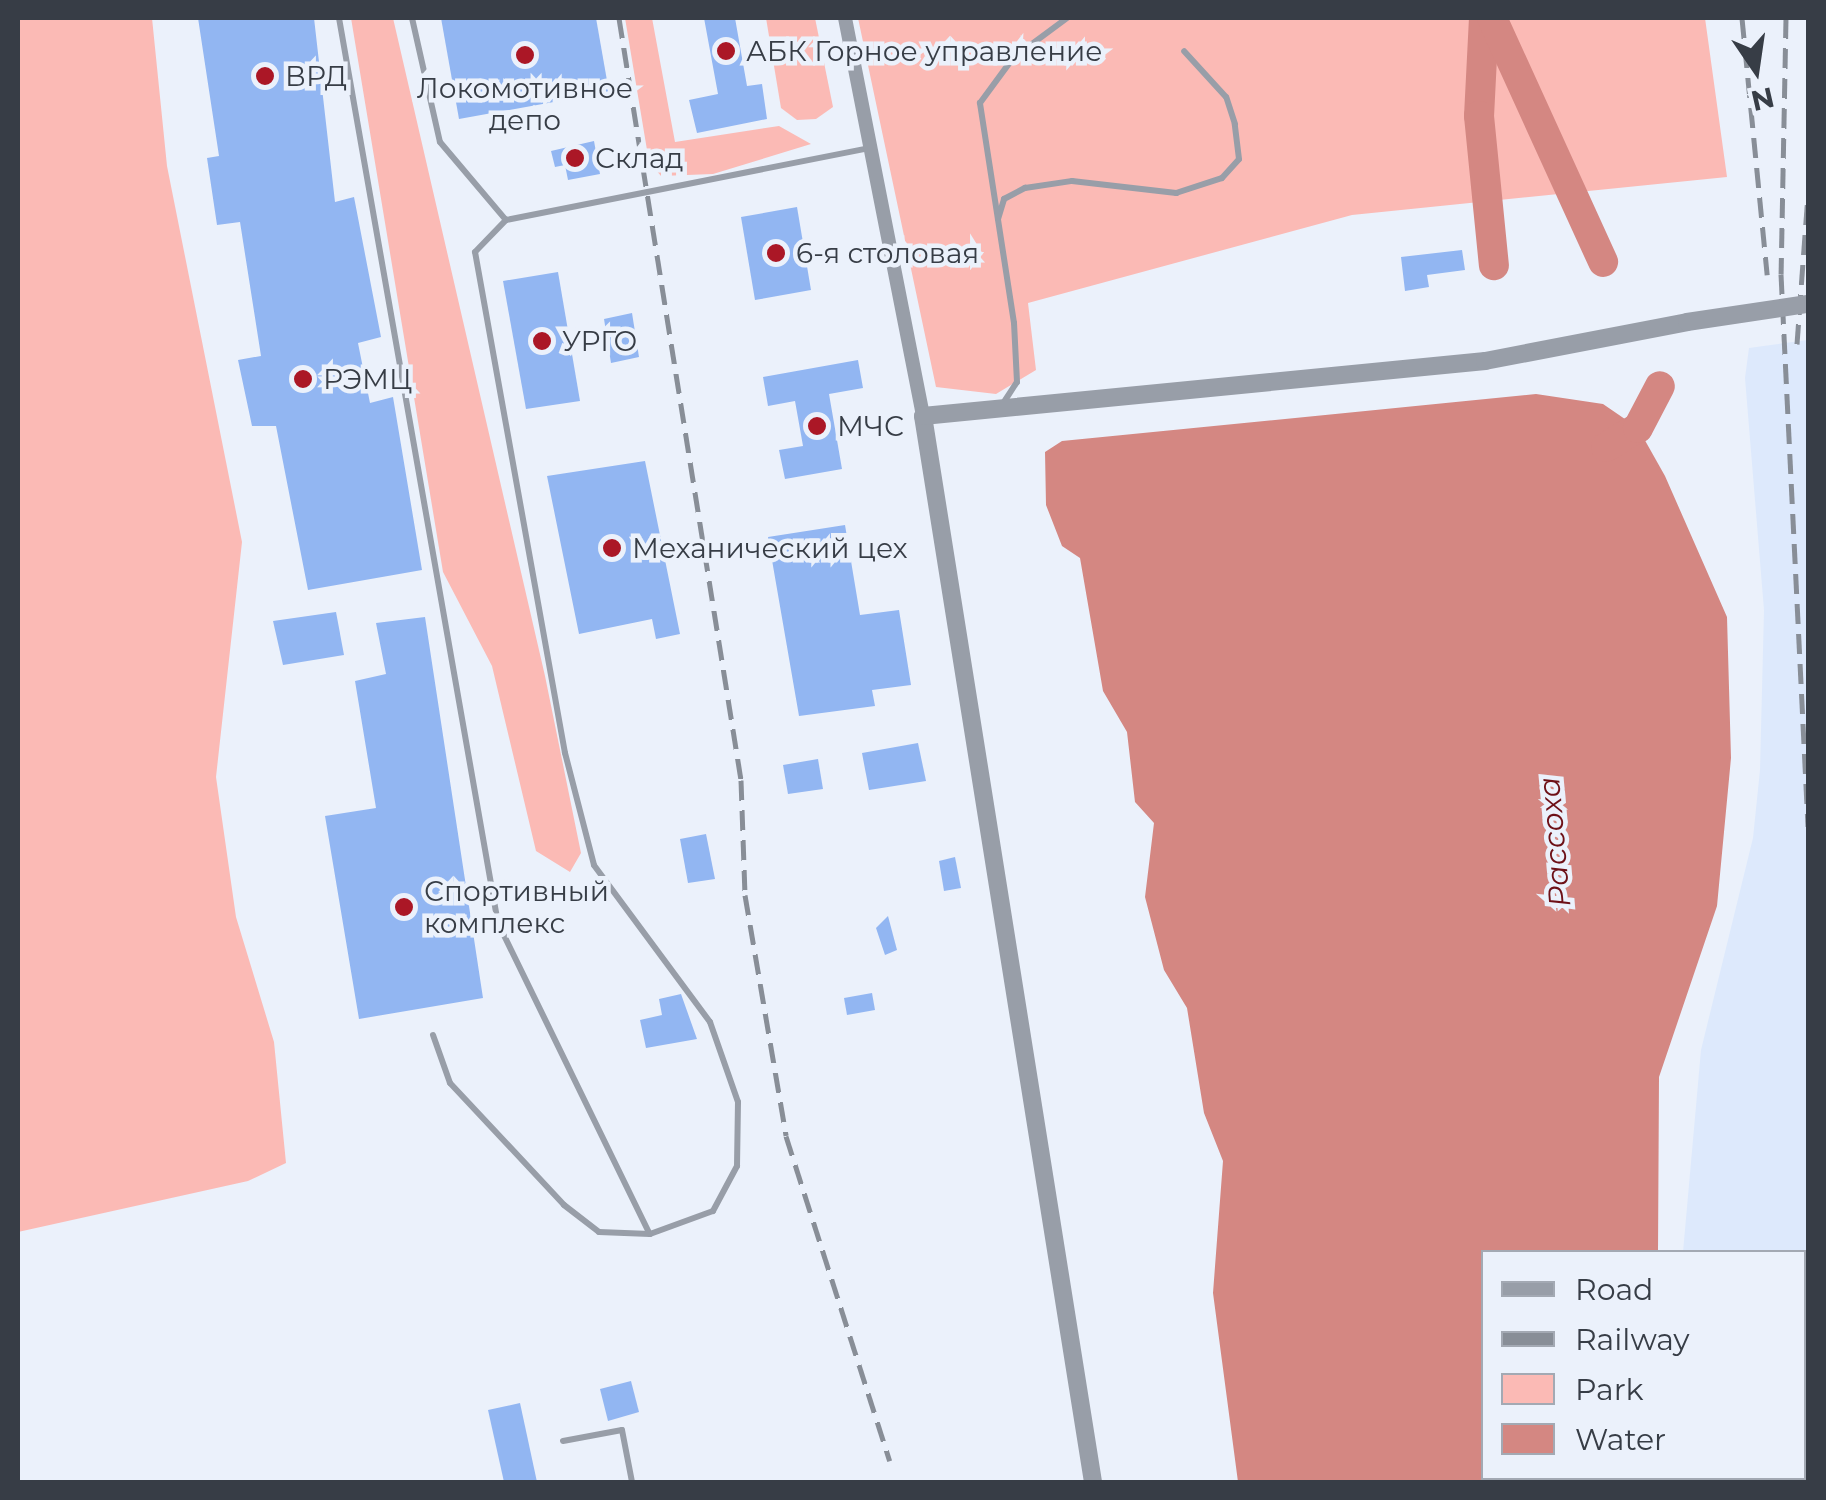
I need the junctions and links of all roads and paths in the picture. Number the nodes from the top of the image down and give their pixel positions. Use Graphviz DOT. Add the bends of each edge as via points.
graph roads {
  1 [pos="339,18"];
  2 [pos="412,18"];
  3 [pos="845,18"];
  4 [pos="1067,18"];
  5 [pos="1184,52"];
  6 [pos="870,148"];
  7 [pos="506,220"];
  8 [pos="998,220"];
  9 [pos="1808,304"];
  10 [pos="999,410"];
  11 [pos="924,416"];
  12 [pos="433,1035"];
  13 [pos="650,1234"];
  14 [pos="563,1441"];
  15 [pos="1092,1473"];
  16 [pos="632,1482"];
  17 [pos="1083,1482"];
  1 -- 13 [label="lane" via="498,923"];
  2 -- 7 [label="lane" via="440,142"];
  3 -- 6 [label="street"];
  4 -- 8 [label="lane" via="1013,58 980,102"];
  5 -- 8 [label="lane" via="1226,97 1235,124 1239,158 1222,178 1176,192 1072,181 1025,188 1004,199"];
  6 -- 7 [label="lane"];
  6 -- 11 [label="street"];
  7 -- 13 [label="lane" via="474,252 589,846 710,1022 738,1102 737,1166 713,1211"];
  8 -- 10 [label="lane" via="1018,382"];
  9 -- 10 [label="street, bridge" via="1485,360"];
  10 -- 11 [label="street"];
  11 -- 15 [label="street"];
  12 -- 13 [label="lane" via="450,1083 564,1205 599,1232"];
  14 -- 16 [label="lane" via="622,1430"];
  15 -- 17 [label="lane"];
}
